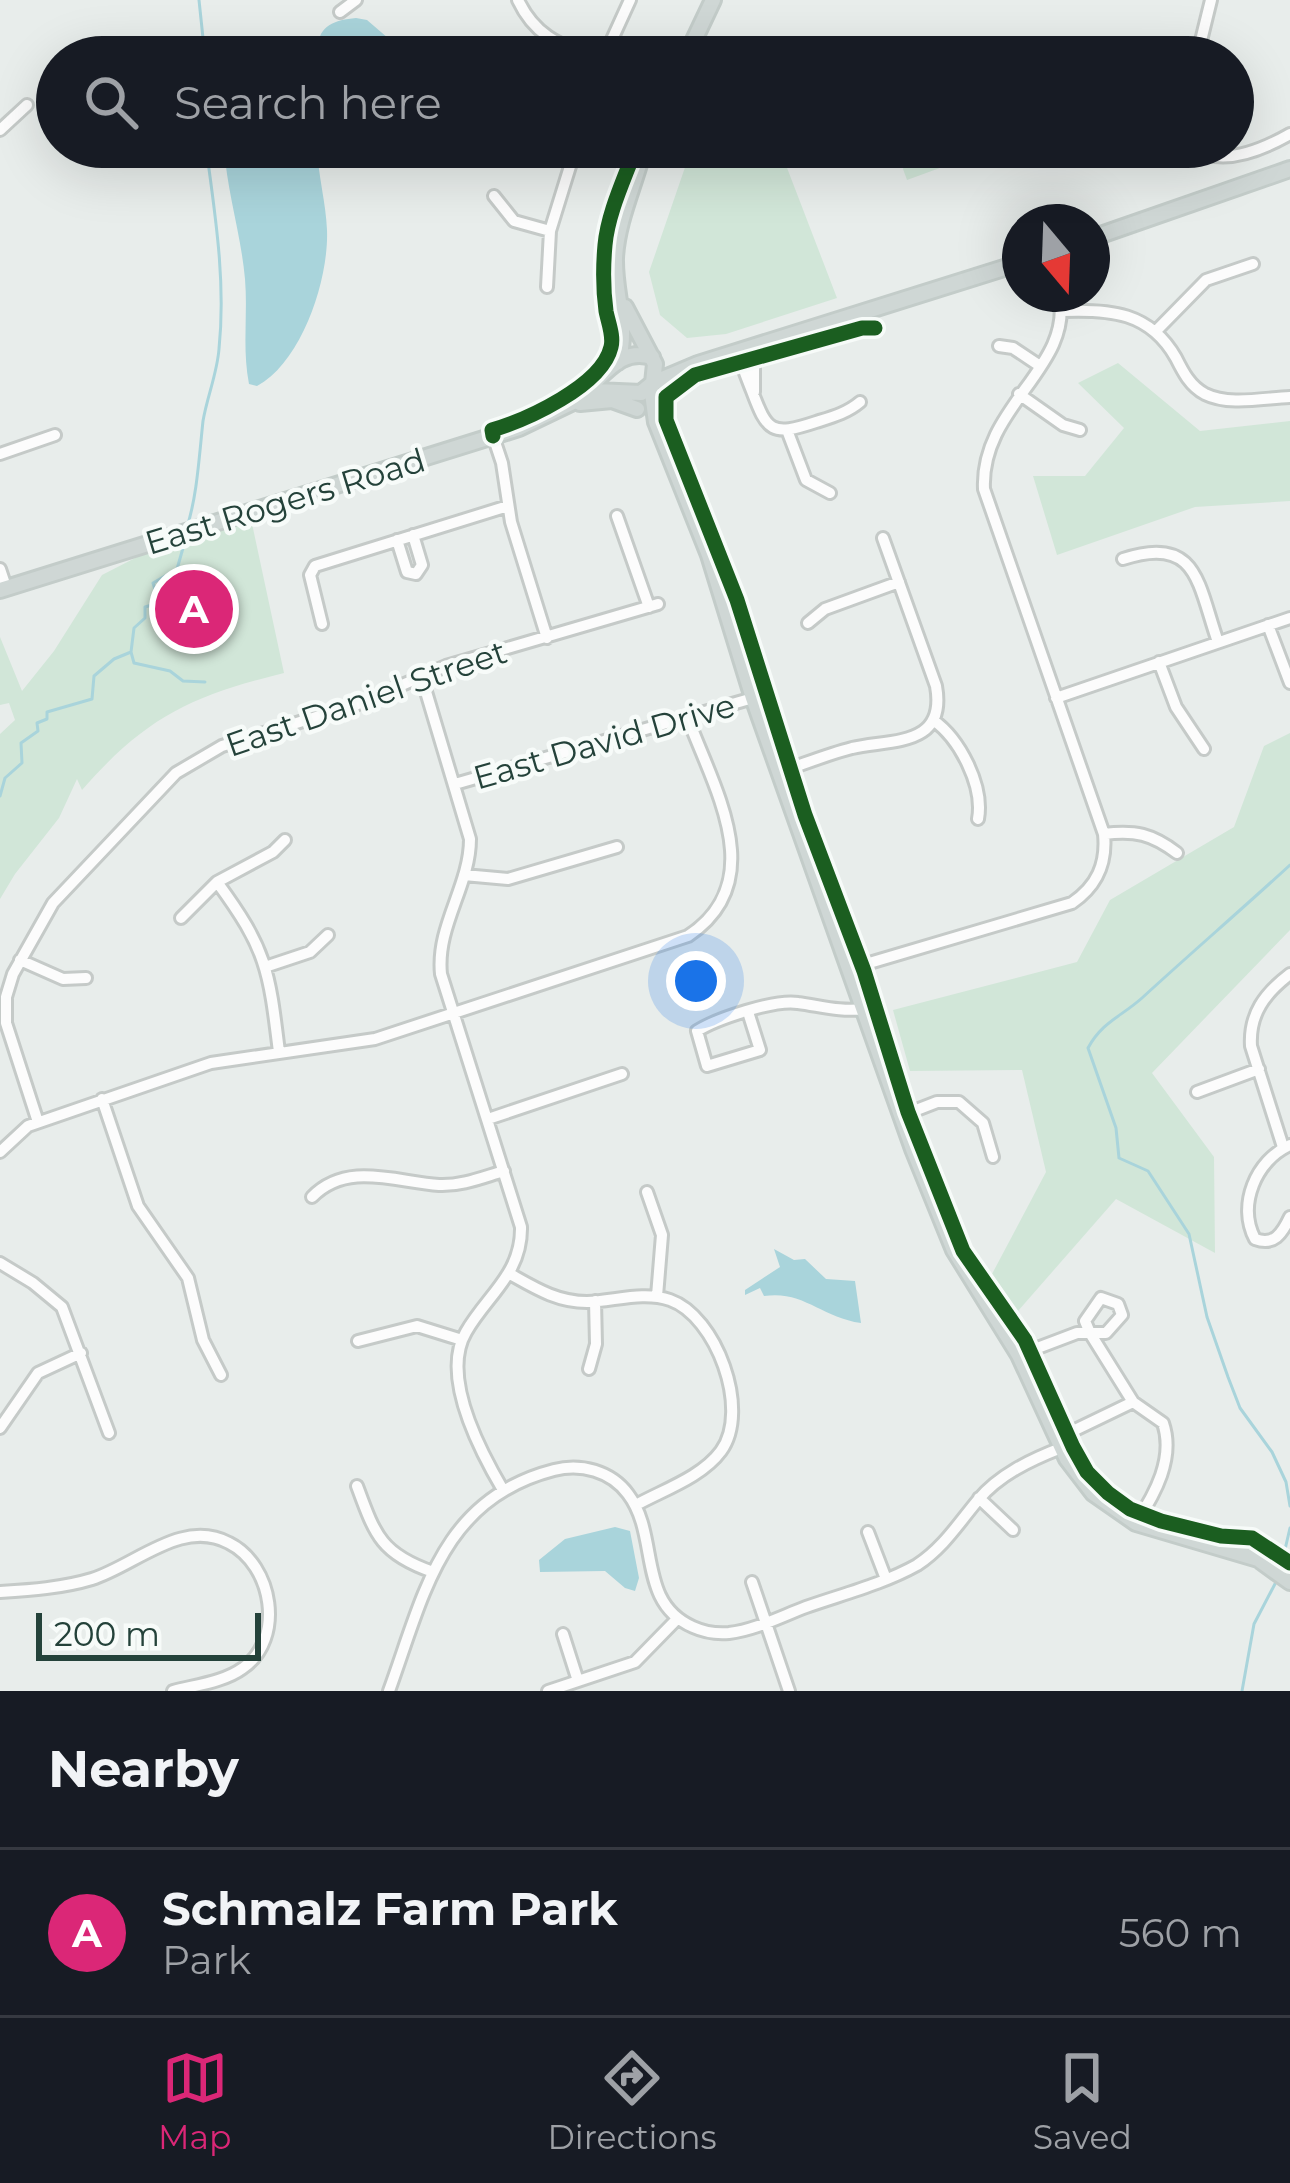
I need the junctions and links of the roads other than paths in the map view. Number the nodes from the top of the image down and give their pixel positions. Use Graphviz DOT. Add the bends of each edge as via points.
graph roads {
  1 [pos="356,0"];
  2 [pos="518,0"];
  3 [pos="630,0"];
  4 [pos="709,0"];
  5 [pos="1211,0"];
  6 [pos="340,12"];
  7 [pos="544,36"];
  8 [pos="614,36"];
  9 [pos="692,36"];
  10 [pos="1202,36"];
  11 [pos="27,105"];
  12 [pos="0,130"];
  13 [pos="1290,134"];
  14 [pos="1254,147"];
  15 [pos="570,168"];
  16 [pos="640,168"];
  17 [pos="1290,169"];
  18 [pos="494,196"];
  19 [pos="550,231"];
  20 [pos="1110,232"];
  21 [pos="1253,264"];
  22 [pos="1002,269"];
  23 [pos="547,287"];
  24 [pos="621,301"];
  25 [pos="1062,312"];
  26 [pos="1110,312"];
  27 [pos="1156,331"];
  28 [pos="999,346"];
  29 [pos="747,351"];
  30 [pos="653,359"];
  31 [pos="617,363"];
  32 [pos="698,364"];
  33 [pos="1040,366"];
  34 [pos="674,376"];
  35 [pos="652,384"];
  36 [pos="624,391"];
  37 [pos="1019,394"];
  38 [pos="1290,397"];
  39 [pos="860,402"];
  40 [pos="637,409"];
  41 [pos="560,410"];
  42 [pos="655,417"];
  43 [pos="787,430"];
  44 [pos="1080,430"];
  45 [pos="55,435"];
  46 [pos="494,436"];
  47 [pos="664,444"];
  48 [pos="0,454"];
  49 [pos="830,493"];
  50 [pos="508,506"];
  51 [pos="617,516"];
  52 [pos="413,535"];
  53 [pos="883,538"];
  54 [pos="397,540"];
  55 [pos="1123,559"];
  56 [pos="0,569"];
  57 [pos="899,582"];
  58 [pos="3,588"];
  59 [pos="1290,618"];
  60 [pos="808,622"];
  61 [pos="322,624"];
  62 [pos="1268,626"];
  63 [pos="547,638"];
  64 [pos="1218,642"];
  65 [pos="1159,662"];
  66 [pos="421,675"];
  67 [pos="1290,683"];
  68 [pos="753,698"];
  69 [pos="1056,698"];
  70 [pos="687,716"];
  71 [pos="933,721"];
  72 [pos="1204,749"];
  73 [pos="780,772"];
  74 [pos="455,784"];
  75 [pos="978,819"];
  76 [pos="1104,834"];
  77 [pos="285,840"];
  78 [pos="617,847"];
  79 [pos="1177,853"];
  80 [pos="464,875"];
  81 [pos="217,882"];
  82 [pos="181,918"];
  83 [pos="328,935"];
  84 [pos="20,960"];
  85 [pos="268,966"];
  86 [pos="850,969"];
  87 [pos="1290,974"];
  88 [pos="86,978"];
  89 [pos="864,1009"];
  90 [pos="748,1012"];
  91 [pos="454,1014"];
  92 [pos="279,1052"];
  93 [pos="1259,1070"];
  94 [pos="622,1074"];
  95 [pos="1197,1093"];
  96 [pos="102,1100"];
  97 [pos="902,1116"];
  98 [pos="488,1119"];
  99 [pos="38,1122"];
  100 [pos="1288,1144"];
  101 [pos="0,1152"];
  102 [pos="993,1157"];
  103 [pos="504,1171"];
  104 [pos="647,1192"];
  105 [pos="312,1197"];
  106 [pos="1290,1217"];
  107 [pos="0,1263"];
  108 [pos="510,1274"];
  109 [pos="657,1296"];
  110 [pos="595,1301"];
  111 [pos="462,1340"];
  112 [pos="358,1341"];
  113 [pos="81,1353"];
  114 [pos="1019,1354"];
  115 [pos="589,1369"];
  116 [pos="221,1375"];
  117 [pos="1133,1402"];
  118 [pos="0,1428"];
  119 [pos="1076,1429"];
  120 [pos="110,1432"];
  121 [pos="1061,1448"];
  122 [pos="357,1486"];
  123 [pos="502,1490"];
  124 [pos="979,1498"];
  125 [pos="635,1505"];
  126 [pos="1136,1523"];
  127 [pos="1012,1530"];
  128 [pos="868,1532"];
  129 [pos="433,1572"];
  130 [pos="886,1579"];
  131 [pos="1290,1581"];
  132 [pos="752,1582"];
  133 [pos="0,1592"];
  134 [pos="678,1618"];
  135 [pos="766,1622"];
  136 [pos="562,1634"];
  137 [pos="578,1682"];
  138 [pos="173,1691"];
  139 [pos="389,1691"];
  140 [pos="548,1691"];
  141 [pos="789,1691"];
  1 -- 6 [label="street"];
  2 -- 7 [label="street"];
  3 -- 8 [label="street"];
  4 -- 9 [label="main road"];
  5 -- 10 [label="street"];
  11 -- 12 [label="street"];
  13 -- 14 [label="street"];
  15 -- 19 [label="street"];
  16 -- 24 [label="main road" via="615,257"];
  17 -- 20 [label="main road"];
  18 -- 19 [label="street" via="514,221"];
  19 -- 23 [label="street"];
  21 -- 27 [label="street" via="1206,280"];
  22 -- 29 [label="main road"];
  24 -- 30 [label="main road"];
  24 -- 31 [label="main road"];
  25 -- 33 [label="street" via="1058,338"];
  26 -- 27 [label="street"];
  27 -- 38 [label="street" via="1203,392"];
  28 -- 33 [label="street"];
  29 -- 32 [label="main road"];
  29 -- 43 [label="street" via="764,421"];
  30 -- 31 [label="main road" via="633,353"];
  30 -- 32 [label="main road"];
  30 -- 35 [label="main road"];
  31 -- 36 [label="main road" via="614,376"];
  31 -- 41 [label="main road, East Rogers Road"];
  32 -- 34 [label="main road"];
  33 -- 37 [label="street"];
  34 -- 35 [label="main road"];
  34 -- 42 [label="main road" via="659,391"];
  35 -- 36 [label="main road" via="641,393"];
  35 -- 42 [label="main road"];
  36 -- 40 [label="main road"];
  36 -- 41 [label="main road, East Rogers Road" via="596,391"];
  37 -- 44 [label="street"];
  37 -- 69 [label="street" via="988,446 984,490"];
  39 -- 43 [label="street"];
  40 -- 41 [label="main road" via="591,401"];
  40 -- 47 [label="main road"];
  41 -- 46 [label="main road, East Rogers Road"];
  42 -- 47 [label="main road"];
  43 -- 49 [label="street" via="806,480"];
  45 -- 48 [label="street"];
  46 -- 50 [label="street"];
  46 -- 58 [label="main road, East Rogers Road"];
  47 -- 68 [label="main road"];
  50 -- 52 [label="street"];
  50 -- 63 [label="street"];
  51 -- 63 [label="street, East Daniel Street" via="654,606"];
  52 -- 54 [label="street"];
  52 -- 54 [label="street" via="422,568 416,574 407,572"];
  53 -- 57 [label="street"];
  54 -- 61 [label="street" via="311,570"];
  55 -- 64 [label="street" via="1162,550 1183,560"];
  56 -- 58 [label="street"];
  57 -- 60 [label="street"];
  57 -- 71 [label="street" via="936,686"];
  59 -- 62 [label="street"];
  62 -- 64 [label="street"];
  62 -- 67 [label="street"];
  63 -- 66 [label="street, East Daniel Street"];
  64 -- 65 [label="street"];
  65 -- 69 [label="street"];
  65 -- 72 [label="street"];
  66 -- 74 [label="street"];
  66 -- 84 [label="street, East Daniel Street" via="358,704 222,746 176,773 53,903"];
  68 -- 70 [label="street, East David Drive"];
  68 -- 73 [label="main road"];
  69 -- 76 [label="street"];
  70 -- 74 [label="street, East David Drive"];
  70 -- 91 [label="street" via="733,849 730,887 710,919 675,941"];
  71 -- 73 [label="street" via="906,740"];
  71 -- 75 [label="street" via="958,743"];
  73 -- 86 [label="main road"];
  74 -- 80 [label="street" via="470,839"];
  76 -- 79 [label="street" via="1143,832"];
  76 -- 86 [label="street" via="1099,875 1072,903"];
  77 -- 81 [label="street"];
  78 -- 80 [label="street" via="508,879"];
  80 -- 91 [label="street" via="440,950"];
  81 -- 82 [label="street"];
  81 -- 85 [label="street"];
  83 -- 85 [label="street" via="310,952"];
  84 -- 88 [label="street" via="63,979"];
  84 -- 99 [label="street, East Daniel Street" via="6,1023"];
  85 -- 92 [label="street"];
  86 -- 89 [label="main road"];
  87 -- 93 [label="street" via="1254,1013"];
  89 -- 90 [label="street" via="786,1002"];
  89 -- 97 [label="main road"];
  90 -- 90 [label="street" via="697,1031 707,1066 760,1051"];
  91 -- 92 [label="street" via="375,1039"];
  91 -- 98 [label="street"];
  92 -- 96 [label="street" via="221,1060"];
  93 -- 95 [label="street"];
  93 -- 100 [label="street"];
  94 -- 98 [label="street"];
  96 -- 99 [label="street"];
  96 -- 116 [label="street" via="138,1205 188,1278"];
  97 -- 102 [label="street" via="959,1102 983,1123"];
  97 -- 114 [label="main road" via="955,1250"];
  98 -- 103 [label="street"];
  99 -- 101 [label="street"];
  100 -- 106 [label="street" via="1251,1188 1250,1232 1270,1242"];
  103 -- 105 [label="street" via="449,1184 365,1175 327,1184"];
  103 -- 108 [label="street" via="521,1227"];
  104 -- 109 [label="street" via="662,1235"];
  107 -- 113 [label="street" via="56,1299"];
  108 -- 110 [label="street" via="555,1297"];
  108 -- 111 [label="street"];
  109 -- 110 [label="street"];
  109 -- 125 [label="street" via="704,1324 733,1419 712,1461"];
  110 -- 115 [label="street"];
  111 -- 112 [label="street" via="417,1326"];
  111 -- 123 [label="street" via="458,1383"];
  113 -- 118 [label="street" via="38,1372"];
  113 -- 120 [label="street"];
  114 -- 117 [label="street" via="1090,1333"];
  114 -- 121 [label="main road"];
  117 -- 119 [label="street"];
  117 -- 126 [label="street" via="1158,1416 1166,1433 1162,1474"];
  121 -- 124 [label="street"];
  121 -- 126 [label="main road" via="1093,1493"];
  122 -- 129 [label="street" via="388,1549"];
  123 -- 125 [label="street" via="552,1470 582,1468 615,1481"];
  123 -- 129 [label="street" via="461,1525"];
  124 -- 127 [label="street"];
  124 -- 130 [label="street" via="933,1554"];
  125 -- 134 [label="street" via="654,1586"];
  126 -- 131 [label="main road" via="1258,1559"];
  128 -- 130 [label="street"];
  129 -- 139 [label="street"];
  130 -- 135 [label="street"];
  132 -- 135 [label="street"];
  133 -- 138 [label="street" via="96,1578 191,1535 237,1547 254,1564 268,1603 264,1644 234,1674"];
  134 -- 135 [label="street" via="718,1633"];
  134 -- 137 [label="street" via="641,1658"];
  135 -- 141 [label="street"];
  136 -- 137 [label="street"];
  137 -- 140 [label="street"];
}
